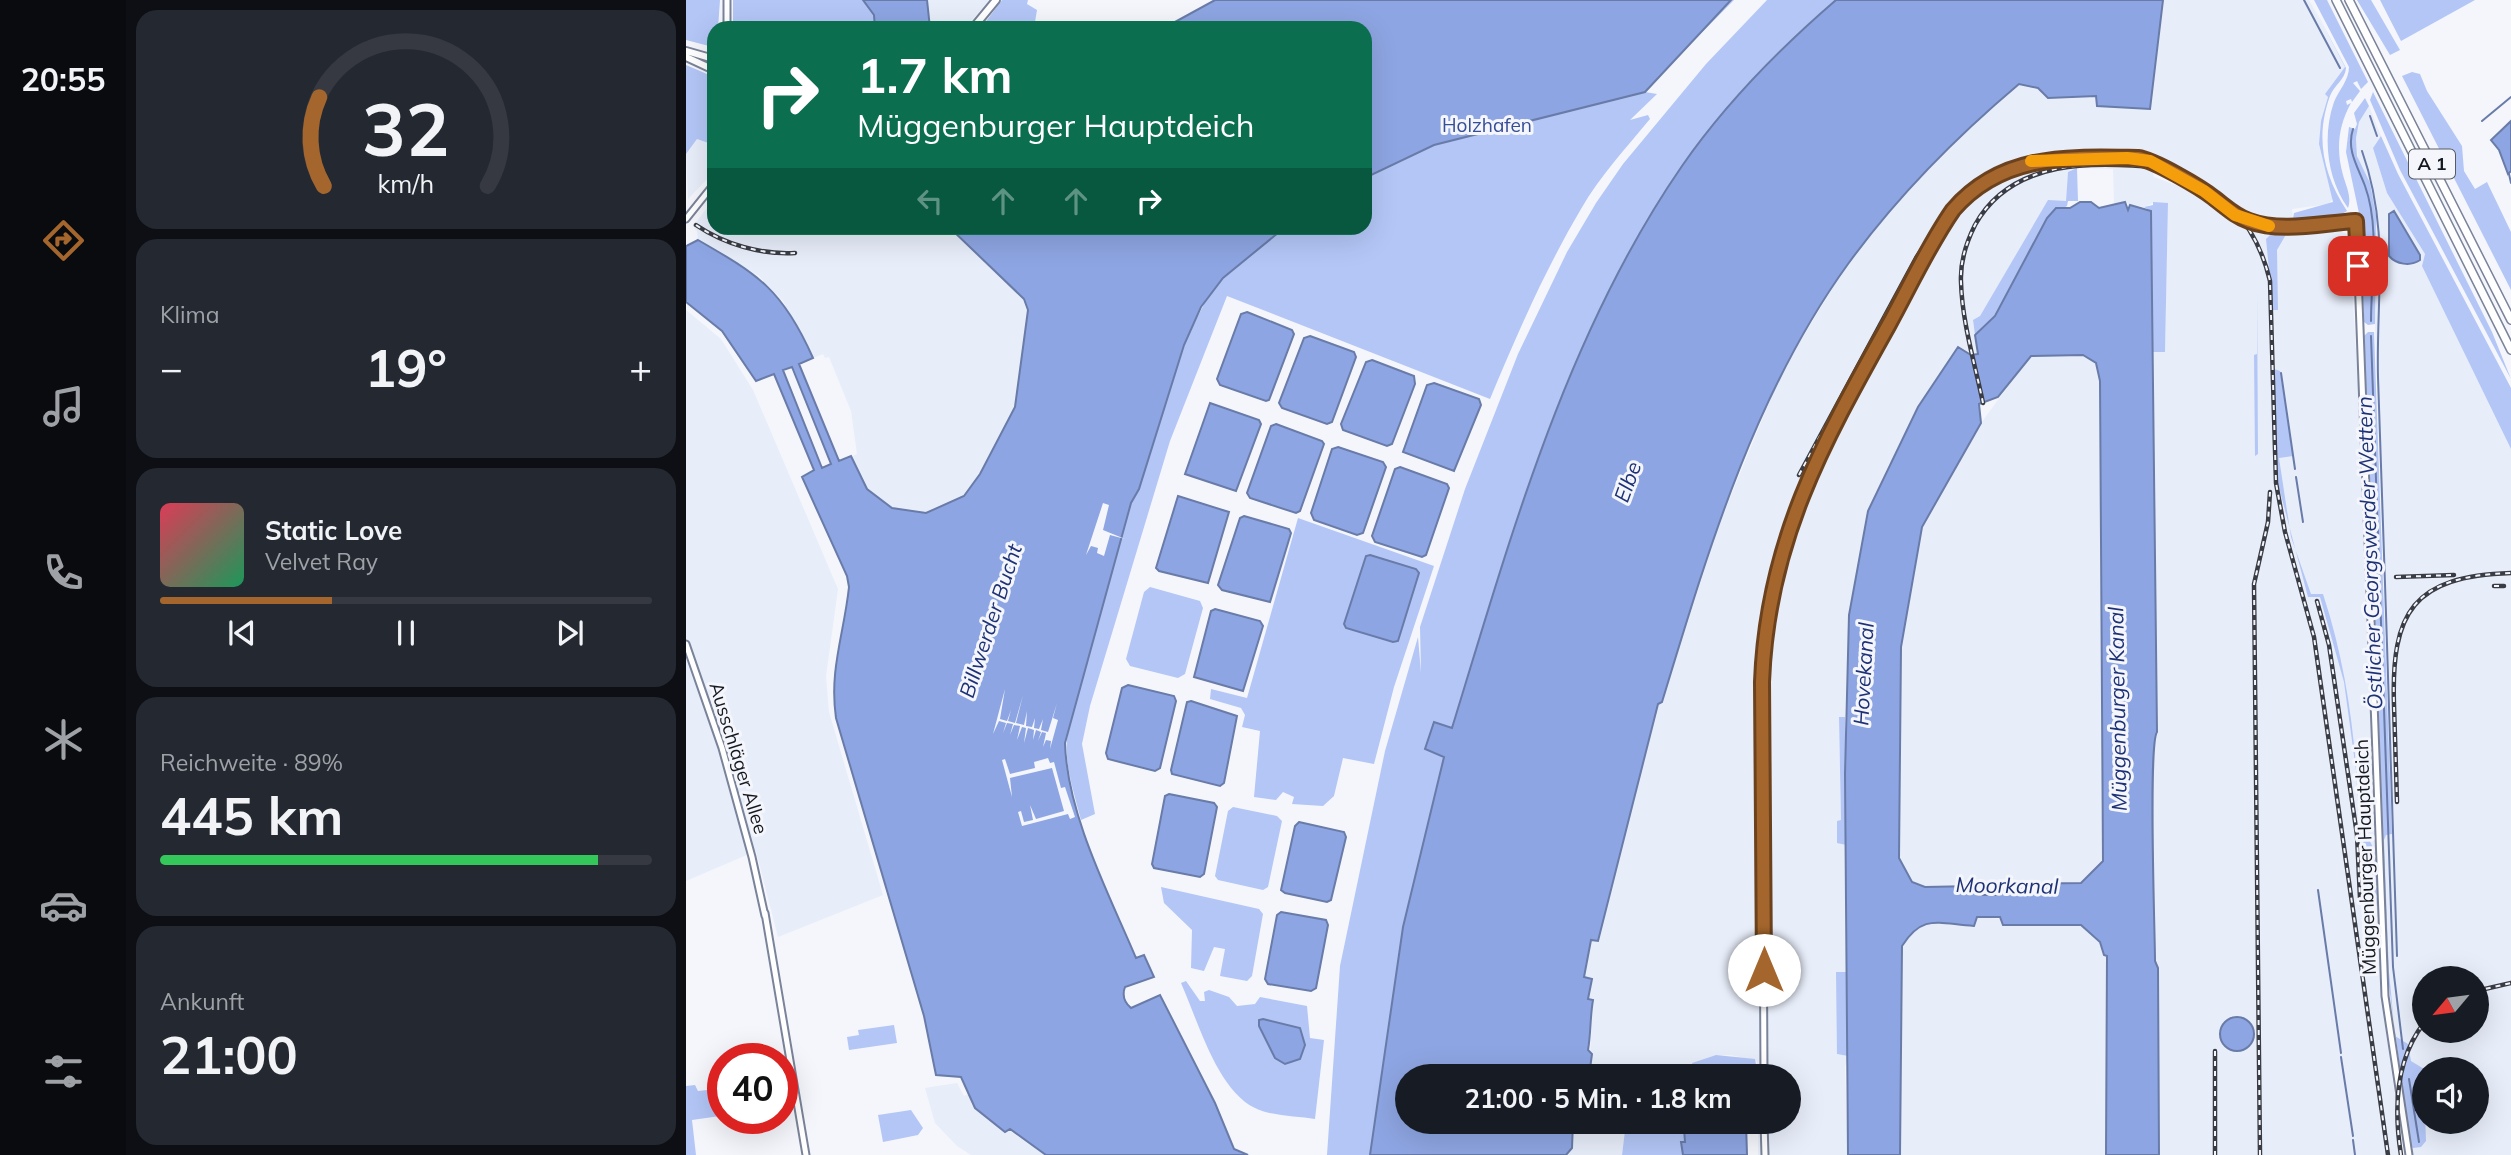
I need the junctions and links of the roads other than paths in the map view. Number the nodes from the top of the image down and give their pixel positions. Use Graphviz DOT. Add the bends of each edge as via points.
graph roads {
  1 [pos="727,0"];
  2 [pos="996,0"];
  3 [pos="2336,0"];
  4 [pos="2349,0"];
  5 [pos="727,21"];
  6 [pos="979,21"];
  7 [pos="686,54"];
  8 [pos="707,58"];
  9 [pos="707,66"];
  10 [pos="707,193"];
  11 [pos="686,219"];
  12 [pos="2511,320"];
  13 [pos="2511,350"];
  14 [pos="686,645"];
  15 [pos="1764,1064"];
  16 [pos="1765,1134"];
  17 [pos="806,1155"];
  18 [pos="1765,1155"];
  19 [pos="2409,1155"];
  1 -- 5 [label="street"];
  2 -- 6 [label="main road"];
  3 -- 13 [label="highway, A 1"];
  4 -- 12 [label="highway, A 1"];
  7 -- 8 [label="main road"];
  7 -- 9 [label="main road"];
  10 -- 11 [label="street"];
  14 -- 17 [label="street, Ausschläger Allee" via="721,743 765,916"];
  15 -- 19 [label="street, Müggenburger Hauptdeich" via="1762,682 1771,595 1807,478 1946,220 1971,191 2015,166 2041,160 2127,158 2154,162 2255,223 2356,221 2385,996"];
  16 -- 18 [label="street"];
}
